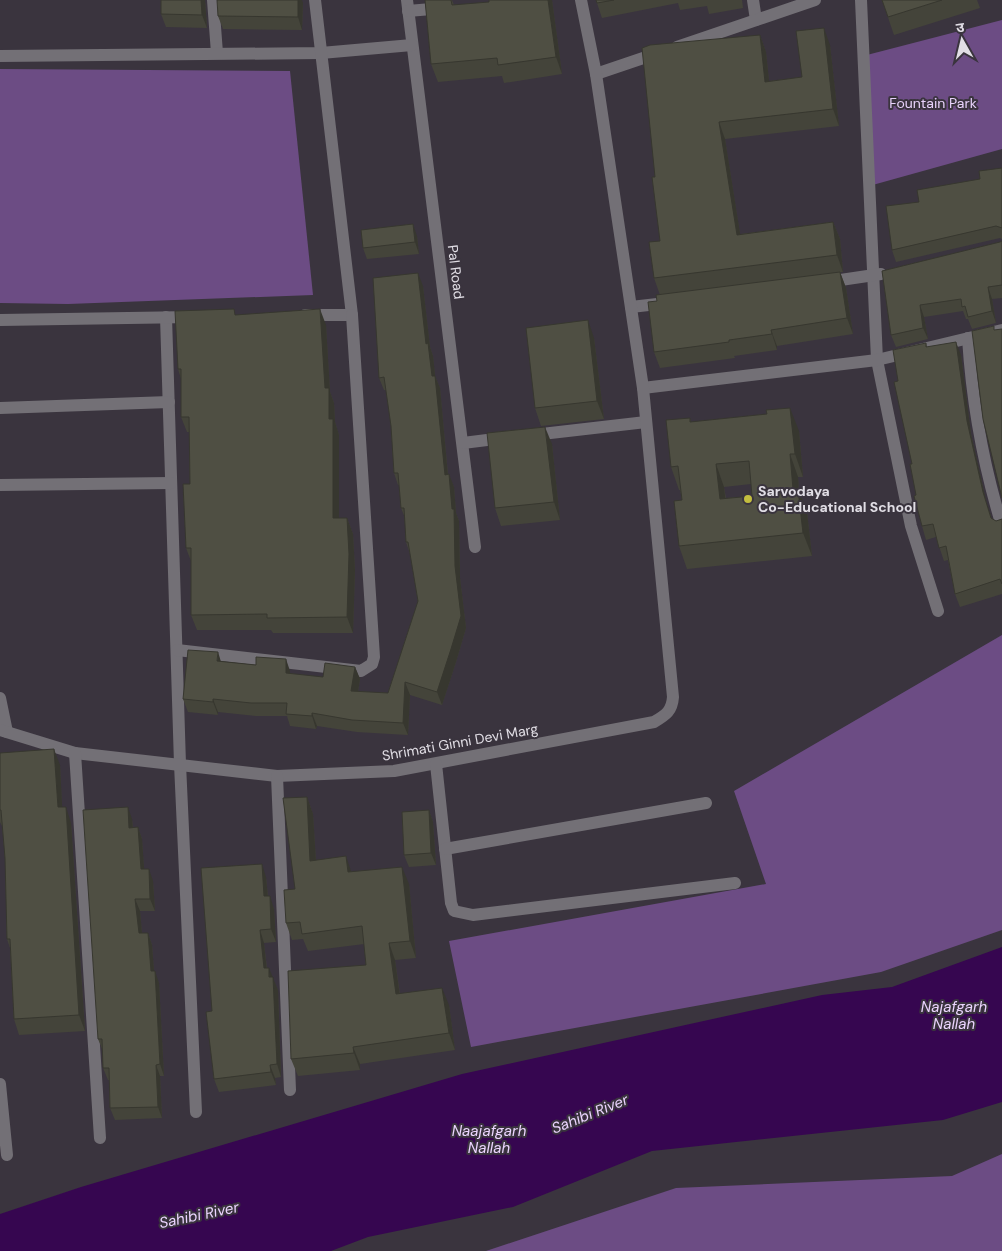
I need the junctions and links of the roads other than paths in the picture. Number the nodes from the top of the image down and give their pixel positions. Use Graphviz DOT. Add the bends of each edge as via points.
graph roads {
  1 [pos="213,0"];
  2 [pos="315,0"];
  3 [pos="581,0"];
  4 [pos="753,0"];
  5 [pos="814,0"];
  6 [pos="861,0"];
  7 [pos="408,6"];
  8 [pos="455,6"];
  9 [pos="756,20"];
  10 [pos="412,45"];
  11 [pos="217,54"];
  12 [pos="321,54"];
  13 [pos="0,56"];
  14 [pos="596,74"];
  15 [pos="897,270"];
  16 [pos="873,276"];
  17 [pos="815,283"];
  18 [pos="680,301"];
  19 [pos="631,307"];
  20 [pos="352,315"];
  21 [pos="293,316"];
  22 [pos="205,317"];
  23 [pos="166,318"];
  24 [pos="0,320"];
  25 [pos="1002,330"];
  26 [pos="968,338"];
  27 [pos="877,360"];
  28 [pos="644,388"];
  29 [pos="169,402"];
  30 [pos="0,408"];
  31 [pos="646,422"];
  32 [pos="463,443"];
  33 [pos="172,483"];
  34 [pos="0,485"];
  35 [pos="1002,526"];
  36 [pos="475,547"];
  37 [pos="938,611"];
  38 [pos="177,650"];
  39 [pos="0,698"];
  40 [pos="4,732"];
  41 [pos="75,753"];
  42 [pos="180,764"];
  43 [pos="436,764"];
  44 [pos="277,776"];
  45 [pos="706,803"];
  46 [pos="445,849"];
  47 [pos="735,883"];
  48 [pos="0,1084"];
  49 [pos="290,1090"];
  50 [pos="196,1112"];
  51 [pos="100,1138"];
  52 [pos="6,1155"];
  1 -- 11 [label="street"];
  2 -- 12 [label="street"];
  3 -- 14 [label="street"];
  4 -- 9 [label="street"];
  5 -- 9 [label="street"];
  6 -- 16 [label="street"];
  7 -- 8 [label="street"];
  7 -- 10 [label="street, Pal Road"];
  9 -- 14 [label="street"];
  10 -- 12 [label="street"];
  10 -- 32 [label="street, Pal Road"];
  11 -- 12 [label="street"];
  11 -- 13 [label="street"];
  12 -- 20 [label="street"];
  14 -- 19 [label="street"];
  15 -- 16 [label="street"];
  16 -- 17 [label="street"];
  16 -- 27 [label="street"];
  18 -- 19 [label="street"];
  19 -- 28 [label="street"];
  20 -- 21 [label="street"];
  20 -- 38 [label="street" via="372,664 361,671"];
  22 -- 23 [label="street"];
  23 -- 24 [label="street"];
  23 -- 29 [label="street"];
  25 -- 26 [label="street"];
  26 -- 27 [label="street"];
  26 -- 35 [label="street" via="975,412 988,479"];
  27 -- 28 [label="street"];
  27 -- 37 [label="street" via="910,526"];
  28 -- 31 [label="street"];
  29 -- 30 [label="street"];
  29 -- 33 [label="street"];
  31 -- 32 [label="street"];
  31 -- 43 [label="street, Shrimati Ginni Devi Marg" via="672,708 654,722"];
  32 -- 36 [label="street, Pal Road"];
  33 -- 34 [label="street"];
  33 -- 38 [label="street"];
  38 -- 42 [label="street"];
  39 -- 40 [label="street"];
  40 -- 41 [label="street, Shrimati Ginni Devi Marg"];
  41 -- 42 [label="street, Shrimati Ginni Devi Marg"];
  41 -- 51 [label="street"];
  42 -- 44 [label="street, Shrimati Ginni Devi Marg"];
  42 -- 50 [label="street"];
  43 -- 44 [label="street, Shrimati Ginni Devi Marg" via="394,771"];
  43 -- 46 [label="street"];
  44 -- 49 [label="street"];
  45 -- 46 [label="street"];
  46 -- 47 [label="street" via="451,903 454,911 461,914"];
  48 -- 52 [label="street"];
}
